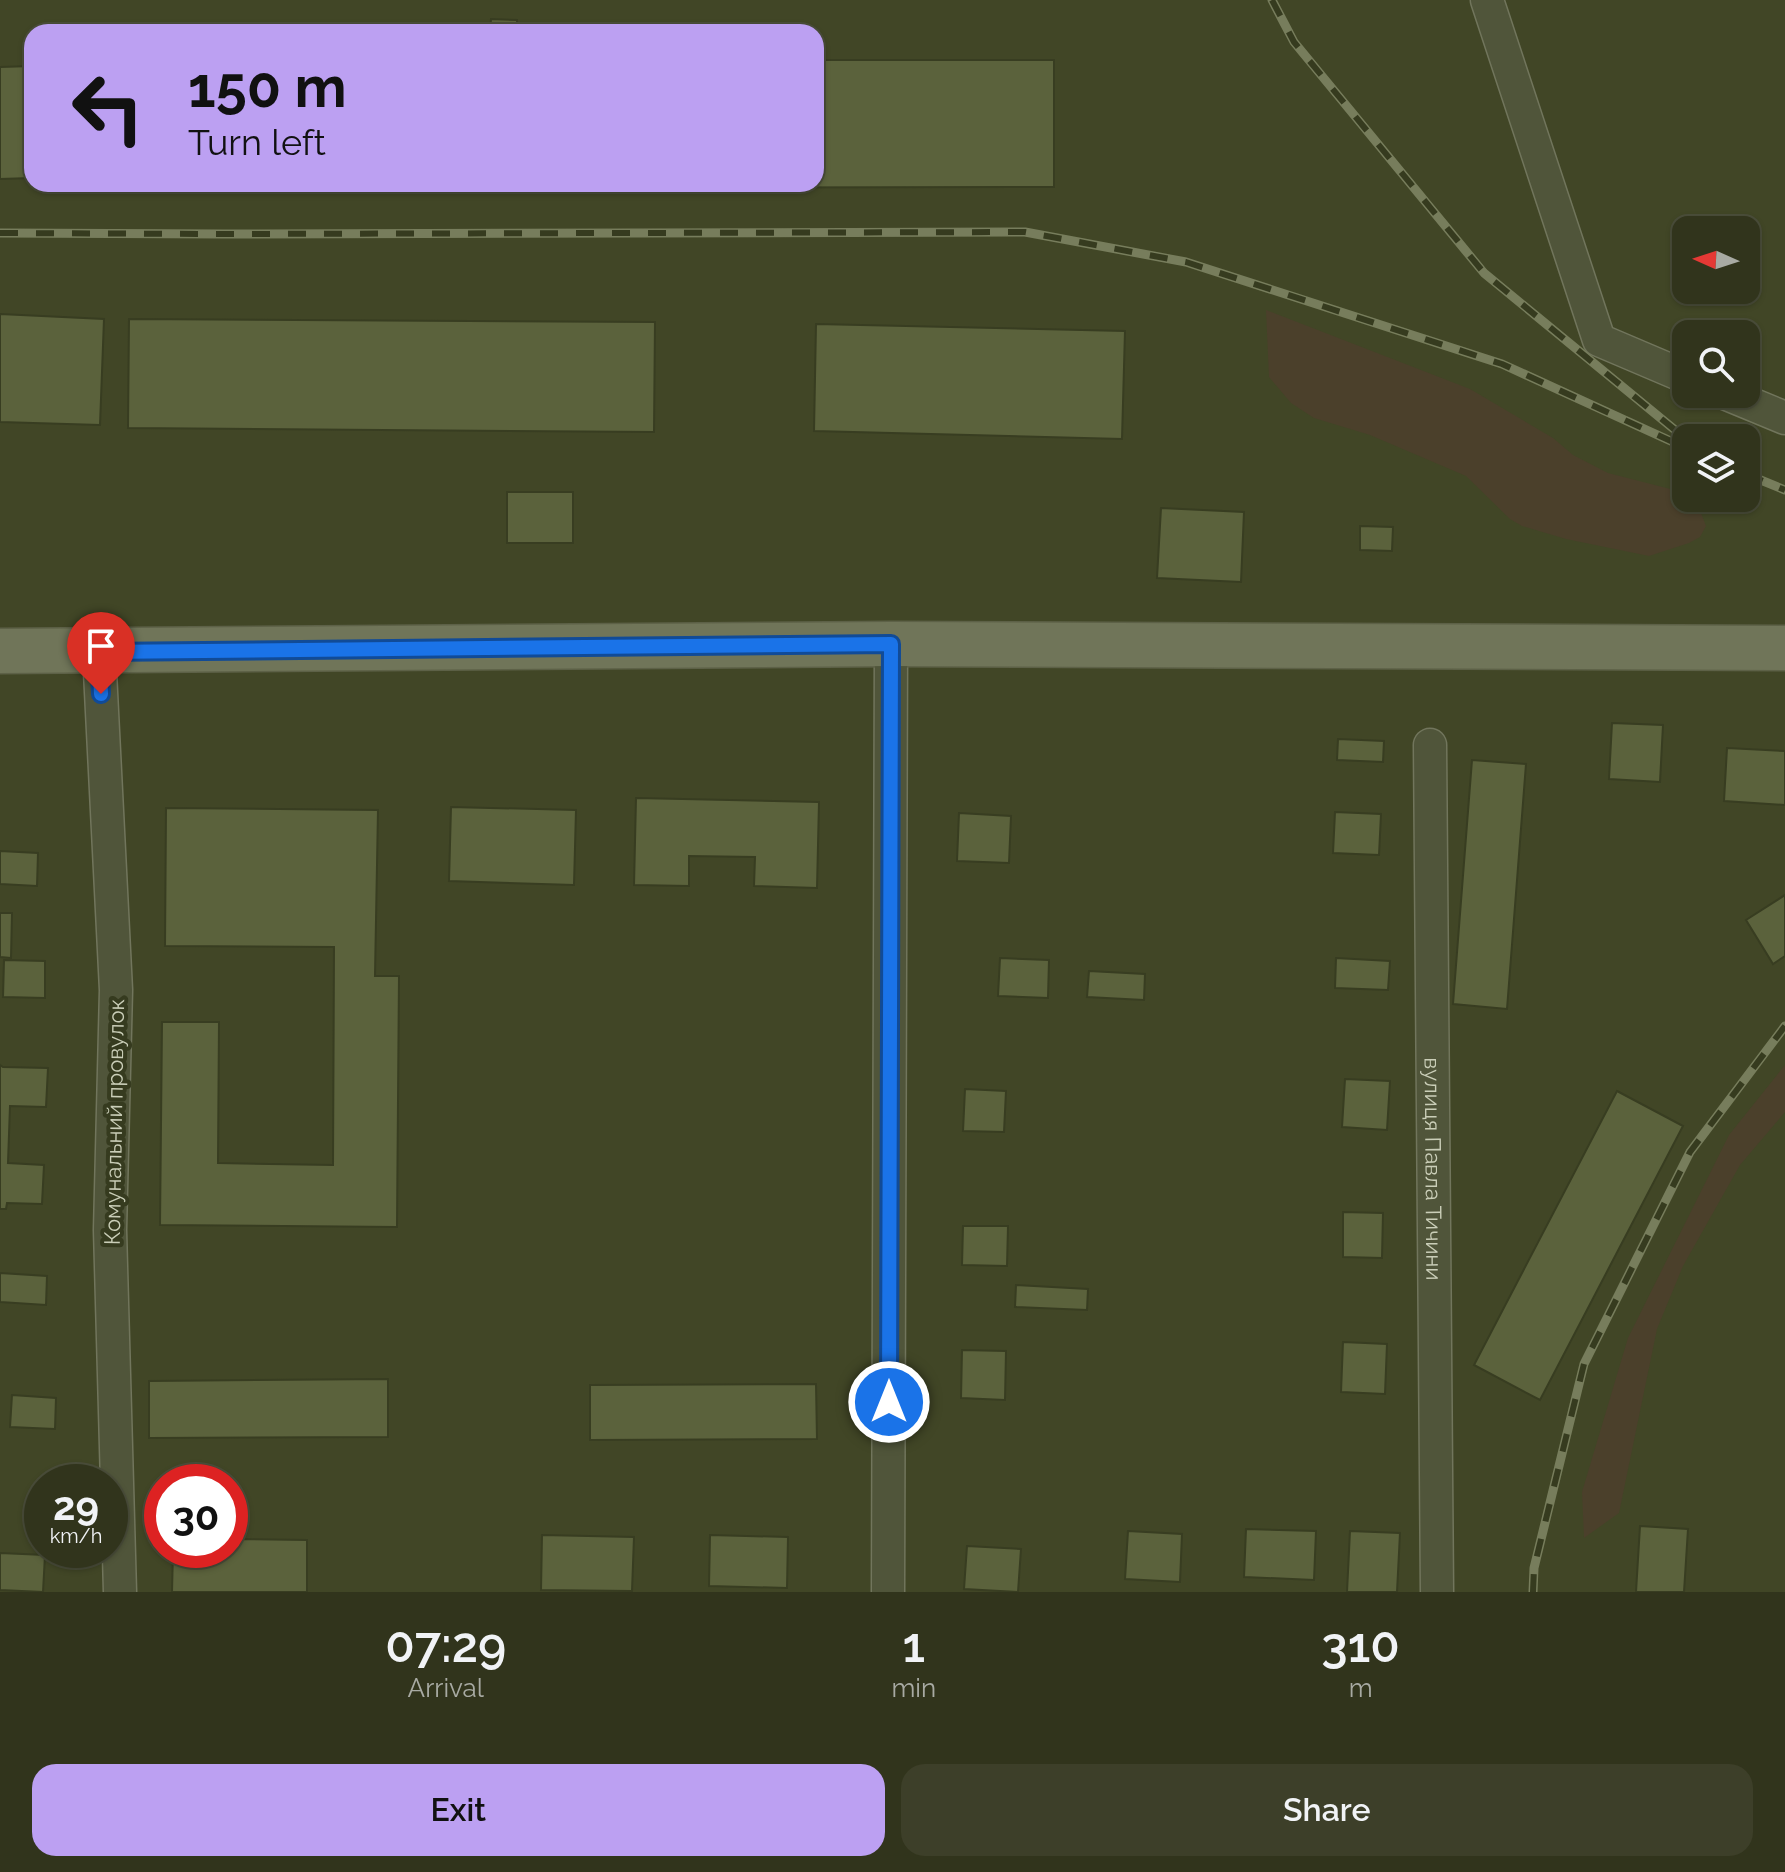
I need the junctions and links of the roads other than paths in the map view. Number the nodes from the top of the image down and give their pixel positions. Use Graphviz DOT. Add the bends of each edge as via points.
graph roads {
  1 [pos="1487,0"];
  2 [pos="1672,371"];
  3 [pos="1760,408"];
  4 [pos="1785,418"];
  5 [pos="891,644"];
  6 [pos="1785,648"];
  7 [pos="0,651"];
  8 [pos="99,652"];
  9 [pos="1430,745"];
  10 [pos="120,1592"];
  11 [pos="888,1592"];
  12 [pos="1437,1592"];
  1 -- 2 [label="street" via="1599,340"];
  3 -- 4 [label="street"];
  5 -- 6 [label="main road"];
  5 -- 8 [label="main road"];
  5 -- 11 [label="street"];
  7 -- 8 [label="main road"];
  8 -- 10 [label="street, Комунальний провулок" via="116,990 110,1230"];
  9 -- 12 [label="street, вулиця Павла Тичини"];
}
